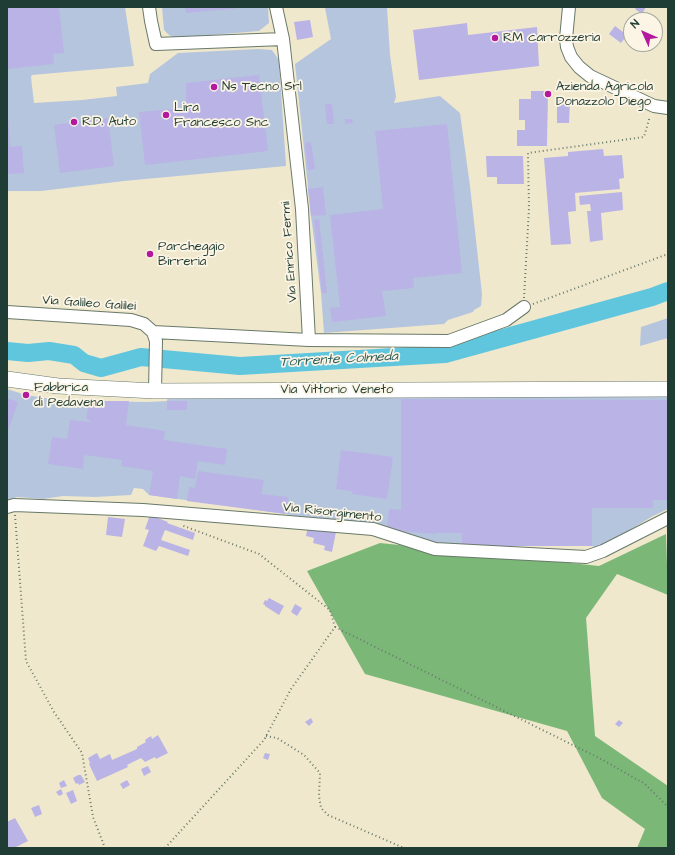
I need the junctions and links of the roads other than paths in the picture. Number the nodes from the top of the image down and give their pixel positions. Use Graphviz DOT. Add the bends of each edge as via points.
graph roads {
  1 [pos="149,7"];
  2 [pos="276,7"];
  3 [pos="569,7"];
  4 [pos="283,39"];
  5 [pos="668,108"];
  6 [pos="524,307"];
  7 [pos="7,312"];
  8 [pos="154,337"];
  9 [pos="309,340"];
  10 [pos="7,379"];
  11 [pos="668,389"];
  12 [pos="155,391"];
  13 [pos="10,506"];
  14 [pos="668,518"];
  1 -- 4 [label="street" via="156,44"];
  2 -- 4 [label="street, Via Enrico Fermi"];
  3 -- 5 [label="street" via="566,39 574,62 590,76 654,106"];
  4 -- 9 [label="street, Via Enrico Fermi" via="302,209"];
  6 -- 9 [label="street" via="506,320 449,341"];
  7 -- 8 [label="street, Via Galileo Galilei" via="131,320 144,324"];
  8 -- 9 [label="street"];
  8 -- 12 [label="street"];
  10 -- 12 [label="main road, Via Vittorio Veneto" via="58,386"];
  11 -- 12 [label="main road, Via Vittorio Veneto"];
  13 -- 14 [label="street, Via Risorgimento" via="143,510 373,529 435,549 586,557"];
}
